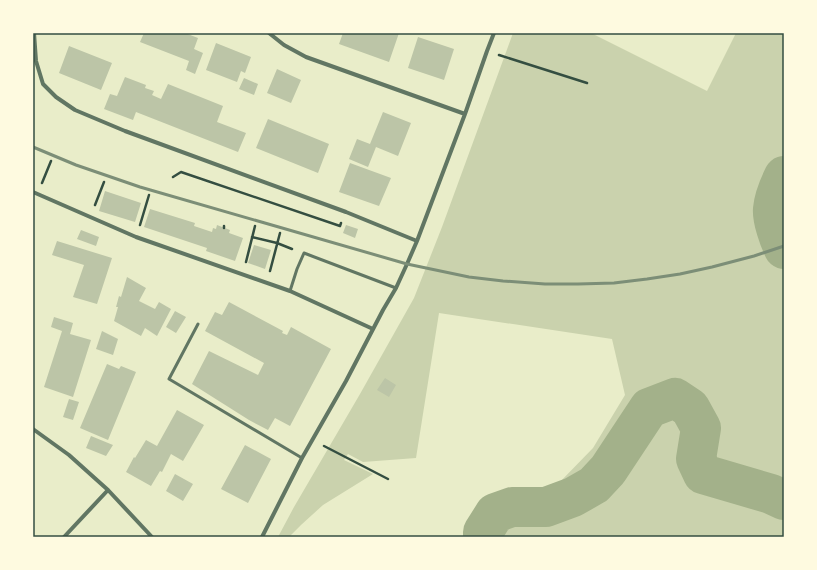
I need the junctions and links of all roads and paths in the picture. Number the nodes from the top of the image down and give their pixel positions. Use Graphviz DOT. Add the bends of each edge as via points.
graph roads {
  1 [pos="34,33"];
  2 [pos="269,33"];
  3 [pos="494,33"];
  4 [pos="487,51"];
  5 [pos="587,83"];
  6 [pos="465,114"];
  7 [pos="51,161"];
  8 [pos="173,177"];
  9 [pos="104,182"];
  10 [pos="33,192"];
  11 [pos="38,194"];
  12 [pos="149,195"];
  13 [pos="91,217"];
  14 [pos="255,226"];
  15 [pos="340,226"];
  16 [pos="280,233"];
  17 [pos="136,237"];
  18 [pos="252,237"];
  19 [pos="417,242"];
  20 [pos="277,243"];
  21 [pos="242,274"];
  22 [pos="266,283"];
  23 [pos="396,288"];
  24 [pos="290,291"];
  25 [pos="198,324"];
  26 [pos="373,329"];
  27 [pos="33,430"];
  28 [pos="312,440"];
  29 [pos="302,458"];
  30 [pos="388,479"];
  31 [pos="108,490"];
  32 [pos="64,537"];
  33 [pos="152,537"];
  34 [pos="262,537"];
  1 -- 19 [label="street" via="36,61 43,84 75,110 346,212"];
  2 -- 6 [label="street" via="306,57"];
  3 -- 4 [label="street"];
  4 -- 5 [label="path"];
  4 -- 6 [label="street"];
  6 -- 19 [label="street"];
  7 -- 11 [label="path"];
  8 -- 15 [label="path" via="181,172"];
  9 -- 13 [label="path"];
  10 -- 11 [label="street"];
  11 -- 13 [label="street"];
  12 -- 17 [label="path"];
  13 -- 17 [label="street"];
  14 -- 18 [label="path"];
  16 -- 20 [label="path"];
  17 -- 21 [label="street"];
  18 -- 20 [label="path"];
  18 -- 21 [label="path"];
  19 -- 23 [label="street"];
  20 -- 22 [label="path"];
  21 -- 22 [label="street"];
  22 -- 24 [label="street"];
  23 -- 24 [label="lane" via="304,253"];
  23 -- 26 [label="street"];
  24 -- 26 [label="street"];
  25 -- 29 [label="lane" via="169,379"];
  26 -- 28 [label="street"];
  27 -- 31 [label="street" via="69,455"];
  28 -- 29 [label="street"];
  28 -- 30 [label="path"];
  29 -- 34 [label="street"];
  31 -- 32 [label="street"];
  31 -- 33 [label="street"];
}
